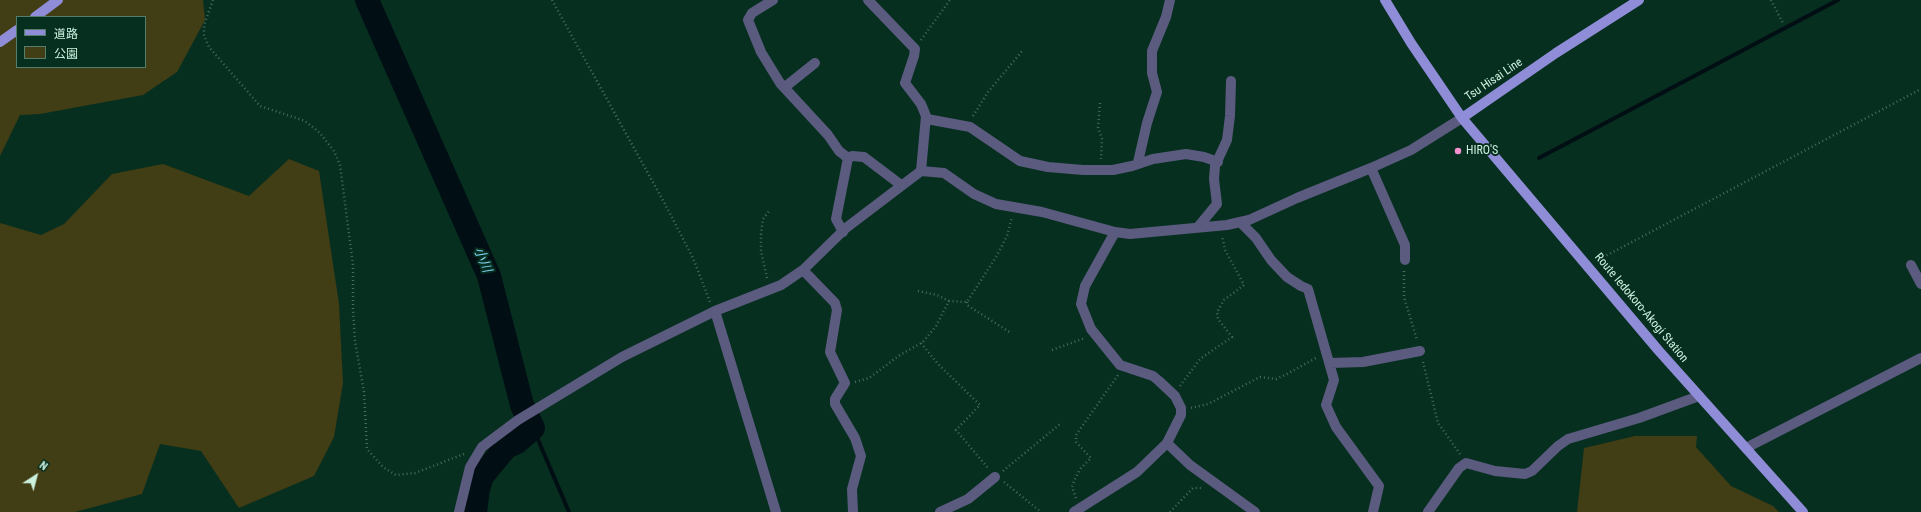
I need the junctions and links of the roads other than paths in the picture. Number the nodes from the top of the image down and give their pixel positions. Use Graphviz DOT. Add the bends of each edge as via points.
graph roads {
  1 [pos="58,0"];
  2 [pos="773,0"];
  3 [pos="868,0"];
  4 [pos="1170,0"];
  5 [pos="1385,0"];
  6 [pos="1639,0"];
  7 [pos="36,16"];
  8 [pos="16,31"];
  9 [pos="0,42"];
  10 [pos="815,63"];
  11 [pos="1231,80"];
  12 [pos="785,87"];
  13 [pos="1462,118"];
  14 [pos="927,119"];
  15 [pos="848,158"];
  16 [pos="1138,162"];
  17 [pos="1218,162"];
  18 [pos="1371,168"];
  19 [pos="921,171"];
  20 [pos="901,185"];
  21 [pos="1240,222"];
  22 [pos="1198,227"];
  23 [pos="843,232"];
  24 [pos="1115,232"];
  25 [pos="1405,260"];
  26 [pos="1912,266"];
  27 [pos="803,270"];
  28 [pos="1921,284"];
  29 [pos="715,312"];
  30 [pos="1420,351"];
  31 [pos="1921,358"];
  32 [pos="1328,361"];
  33 [pos="1699,396"];
  34 [pos="1167,443"];
  35 [pos="1746,448"];
  36 [pos="997,476"];
  37 [pos="1078,509"];
  38 [pos="459,512"];
  39 [pos="776,512"];
  40 [pos="853,512"];
  41 [pos="940,512"];
  42 [pos="1255,512"];
  43 [pos="1373,512"];
  44 [pos="1428,512"];
  45 [pos="1803,512"];
  1 -- 7 [label="main road"];
  2 -- 12 [label="street" via="752,13 748,20 761,52"];
  3 -- 14 [label="street" via="915,49 905,83 921,104"];
  4 -- 16 [label="street" via="1152,52 1151,64 1157,92"];
  5 -- 13 [label="main road, Tsu Hisai Line"];
  6 -- 13 [label="main road, Tsu Hisai Line"];
  8 -- 9 [label="main road"];
  10 -- 12 [label="street"];
  11 -- 17 [label="street" via="1227,140"];
  12 -- 15 [label="street" via="839,151"];
  13 -- 18 [label="street" via="1411,150"];
  13 -- 33 [label="main road, Route Iedokoro-Akogi Station"];
  14 -- 16 [label="street" via="970,127 1020,161 1067,169 1102,170 1126,167"];
  14 -- 19 [label="street"];
  15 -- 20 [label="street" via="864,157"];
  15 -- 23 [label="street" via="836,218"];
  16 -- 17 [label="street" via="1186,154"];
  17 -- 22 [label="street" via="1214,180 1217,204"];
  18 -- 21 [label="street"];
  18 -- 25 [label="street" via="1405,245"];
  19 -- 20 [label="street"];
  19 -- 24 [label="street" via="944,173 974,194 996,204 1042,212"];
  20 -- 23 [label="street"];
  21 -- 22 [label="street"];
  21 -- 32 [label="street" via="1287,277 1308,289"];
  22 -- 24 [label="street" via="1130,234"];
  23 -- 27 [label="street"];
  24 -- 34 [label="street" via="1085,286 1081,304 1091,330 1120,365 1153,376 1173,394 1181,410 1179,421"];
  26 -- 28 [label="street"];
  27 -- 29 [label="street" via="781,285"];
  27 -- 40 [label="street" via="835,303 837,310 830,352 845,383 835,399 835,404 861,456 852,489"];
  29 -- 38 [label="street" via="622,357 518,420 482,447 470,467"];
  29 -- 39 [label="street"];
  30 -- 32 [label="street" via="1363,362"];
  31 -- 35 [label="street"];
  32 -- 43 [label="street" via="1334,380 1326,405 1336,427 1379,486"];
  33 -- 35 [label="main road, Route Iedokoro-Akogi Station"];
  33 -- 44 [label="street" via="1639,418 1568,439 1532,471 1525,474 1495,471 1466,464 1459,468"];
  34 -- 37 [label="street" via="1127,479"];
  34 -- 42 [label="street" via="1190,465"];
  35 -- 45 [label="main road, Route Iedokoro-Akogi Station"];
  36 -- 41 [label="street" via="968,499"];
}
